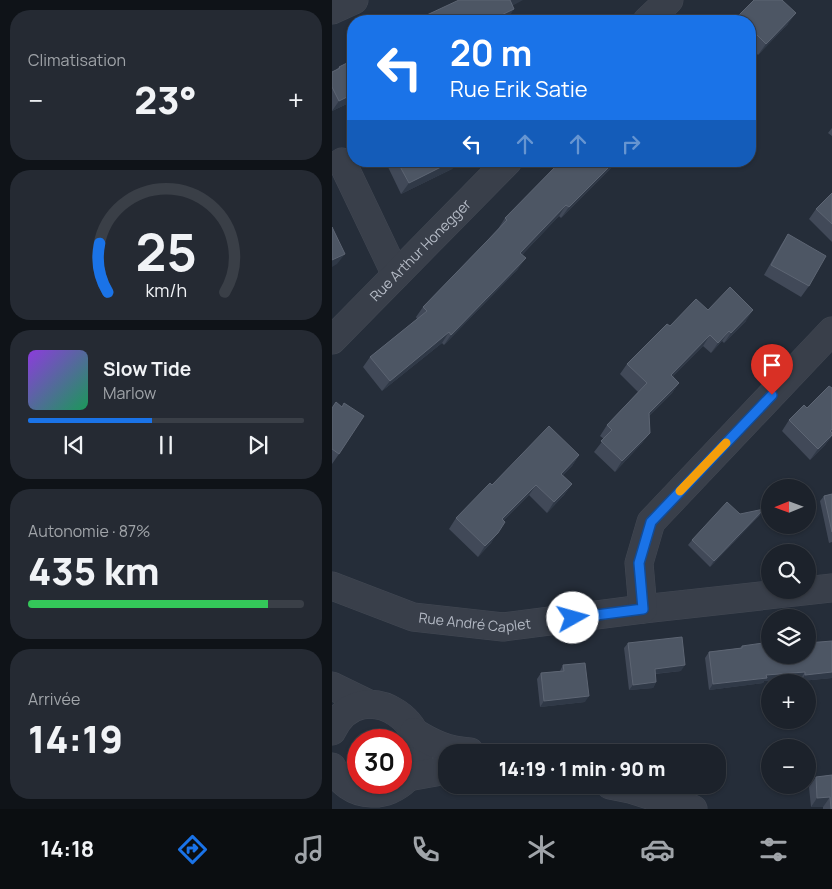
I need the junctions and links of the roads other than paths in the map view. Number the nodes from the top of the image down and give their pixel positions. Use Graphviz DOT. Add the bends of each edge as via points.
graph roads {
  1 [pos="354,0"];
  2 [pos="669,0"];
  3 [pos="332,10"];
  4 [pos="653,15"];
  5 [pos="342,162"];
  6 [pos="502,167"];
  7 [pos="396,275"];
  8 [pos="832,331"];
  9 [pos="332,340"];
  10 [pos="332,586"];
  11 [pos="832,588"];
  12 [pos="643,609"];
  13 [pos="332,686"];
  14 [pos="369,704"];
  15 [pos="332,731"];
  16 [pos="414,732"];
  17 [pos="438,745"];
  18 [pos="412,769"];
  19 [pos="438,771"];
  20 [pos="333,772"];
  21 [pos="412,775"];
  22 [pos="347,785"];
  23 [pos="646,794"];
  24 [pos="693,809"];
  1 -- 3 [label="street"];
  2 -- 4 [label="street"];
  5 -- 7 [label="street"];
  6 -- 7 [label="street, Rue Arthur Honegger"];
  7 -- 9 [label="street, Rue Arthur Honegger"];
  8 -- 12 [label="street" via="651,522 639,563"];
  10 -- 12 [label="street, Rue André Caplet" via="413,617 503,626"];
  11 -- 12 [label="street, Rue André Caplet"];
  13 -- 14 [label="street"];
  14 -- 15 [label="street" via="348,712"];
  14 -- 16 [label="street" via="391,708"];
  16 -- 17 [label="street"];
  16 -- 18 [label="street" via="417,754"];
  19 -- 21 [label="street"];
  20 -- 22 [label="street"];
  23 -- 24 [label="street"];
}
